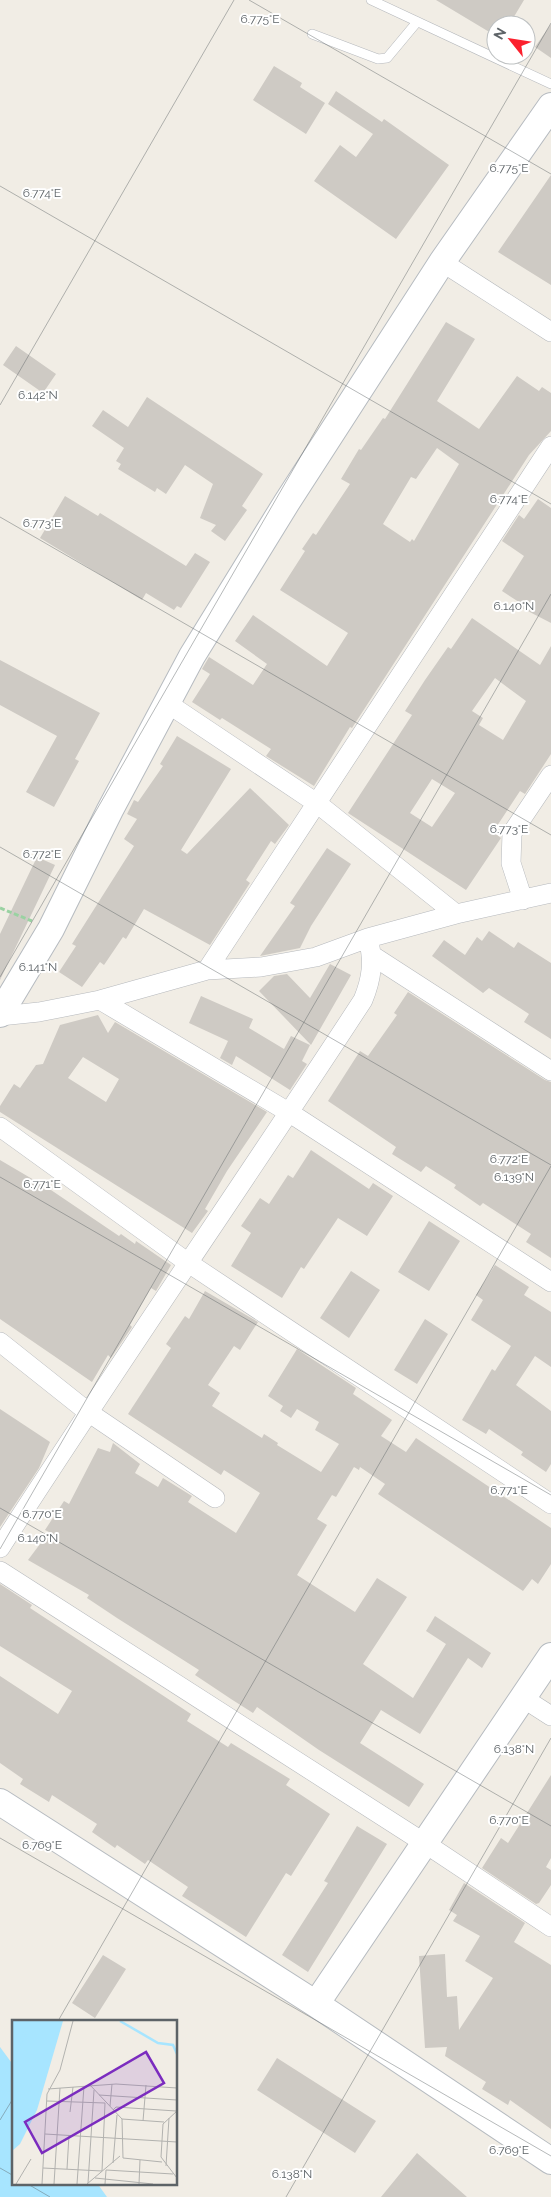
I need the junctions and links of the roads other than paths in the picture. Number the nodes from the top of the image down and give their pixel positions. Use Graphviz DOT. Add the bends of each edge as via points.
graph roads {
  1 [pos="371,0"];
  2 [pos="417,22"];
  3 [pos="312,34"];
  4 [pos="551,84"];
  5 [pos="551,106"];
  6 [pos="442,262"];
  7 [pos="551,332"];
  8 [pos="551,446"];
  9 [pos="167,703"];
  10 [pos="551,775"];
  11 [pos="318,804"];
  12 [pos="551,894"];
  13 [pos="523,900"];
  14 [pos="456,914"];
  15 [pos="368,938"];
  16 [pos="373,956"];
  17 [pos="207,970"];
  18 [pos="100,1000"];
  19 [pos="0,1015"];
  20 [pos="551,1071"];
  21 [pos="290,1113"];
  22 [pos="0,1127"];
  23 [pos="187,1262"];
  24 [pos="551,1282"];
  25 [pos="0,1342"];
  26 [pos="88,1412"];
  27 [pos="214,1498"];
  28 [pos="551,1504"];
  29 [pos="0,1548"];
  30 [pos="0,1571"];
  31 [pos="551,1656"];
  32 [pos="523,1698"];
  33 [pos="551,1716"];
  34 [pos="0,1802"];
  35 [pos="426,1844"];
  36 [pos="551,1927"];
  37 [pos="316,2004"];
  38 [pos="551,2161"];
  1 -- 2 [label="lane"];
  2 -- 3 [label="lane" via="387,58 378,60"];
  2 -- 4 [label="lane"];
  5 -- 6 [label="street"];
  6 -- 7 [label="street"];
  6 -- 9 [label="street" via="287,502 192,656"];
  8 -- 11 [label="street"];
  9 -- 11 [label="street"];
  9 -- 19 [label="street" via="51,929"];
  10 -- 13 [label="street" via="512,833 511,863"];
  11 -- 14 [label="street"];
  11 -- 17 [label="street"];
  12 -- 13 [label="street"];
  13 -- 14 [label="street"];
  14 -- 15 [label="street"];
  15 -- 16 [label="street"];
  15 -- 17 [label="street" via="316,957 262,967"];
  16 -- 20 [label="street"];
  16 -- 21 [label="street" via="371,981 363,1000"];
  17 -- 18 [label="street"];
  18 -- 19 [label="street" via="39,1012"];
  18 -- 21 [label="street"];
  21 -- 23 [label="street"];
  21 -- 24 [label="street"];
  22 -- 23 [label="street"];
  23 -- 26 [label="street"];
  23 -- 28 [label="street"];
  25 -- 26 [label="street"];
  26 -- 27 [label="street"];
  26 -- 29 [label="street"];
  30 -- 35 [label="street"];
  31 -- 32 [label="street"];
  32 -- 33 [label="street"];
  32 -- 35 [label="street"];
  34 -- 37 [label="street"];
  35 -- 36 [label="street"];
  35 -- 37 [label="street"];
  37 -- 38 [label="street"];
}
